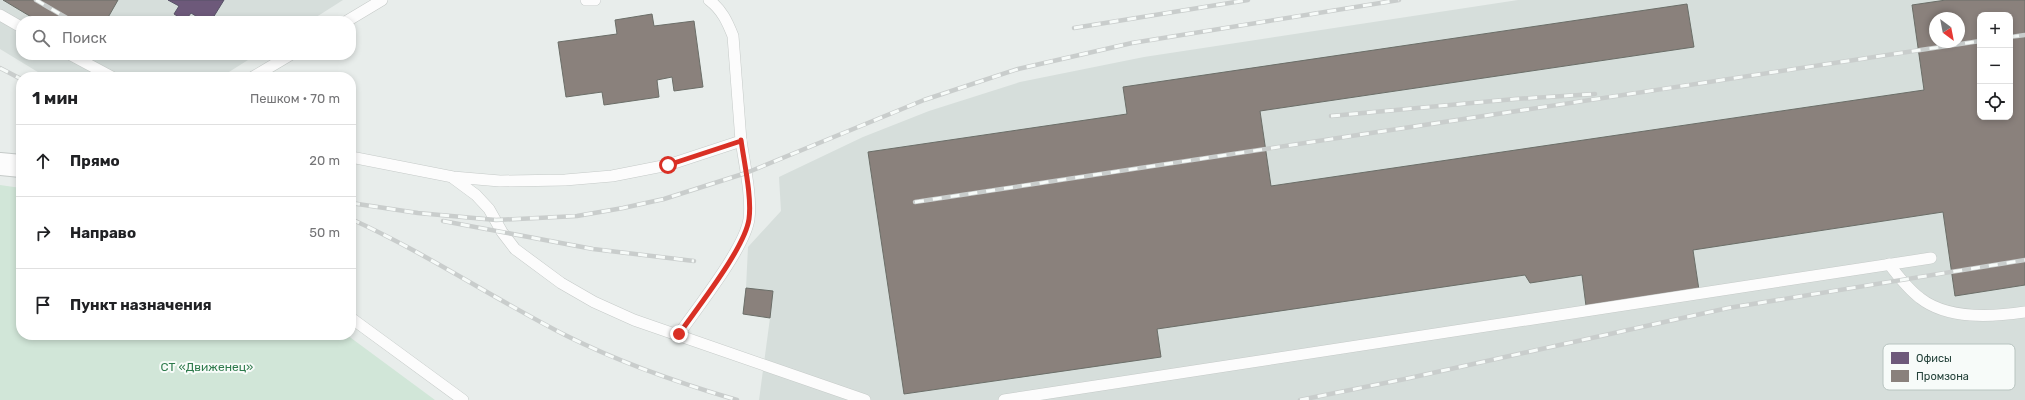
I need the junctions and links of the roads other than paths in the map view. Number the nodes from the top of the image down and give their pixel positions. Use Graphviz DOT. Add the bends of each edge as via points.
graph roads {
  1 [pos="382,0"];
  2 [pos="586,0"];
  3 [pos="595,0"];
  4 [pos="709,0"];
  5 [pos="0,15"];
  6 [pos="355,16"];
  7 [pos="16,24"];
  8 [pos="80,60"];
  9 [pos="282,60"];
  10 [pos="103,72"];
  11 [pos="261,72"];
  12 [pos="741,140"];
  13 [pos="356,158"];
  14 [pos="0,164"];
  15 [pos="16,166"];
  16 [pos="453,177"];
  17 [pos="1931,258"];
  18 [pos="1889,264"];
  19 [pos="2025,312"];
  20 [pos="356,322"];
  21 [pos="679,334"];
  22 [pos="463,400"];
  23 [pos="865,400"];
  24 [pos="1004,400"];
  1 -- 6 [label="lane"];
  2 -- 3 [label="lane"];
  4 -- 12 [label="lane" via="727,20 733,36"];
  5 -- 7 [label="lane"];
  8 -- 10 [label="lane"];
  9 -- 11 [label="lane"];
  12 -- 16 [label="lane" via="668,165 612,176 551,180"];
  12 -- 21 [label="lane" via="748,197 747,226 731,258"];
  13 -- 16 [label="lane"];
  14 -- 15 [label="street"];
  16 -- 21 [label="lane" via="476,195 515,249 536,267 594,302 634,320"];
  17 -- 18 [label="lane"];
  18 -- 19 [label="lane" via="1920,299 1941,310 1972,315"];
  18 -- 24 [label="lane"];
  20 -- 22 [label="lane"];
  21 -- 23 [label="lane"];
}
